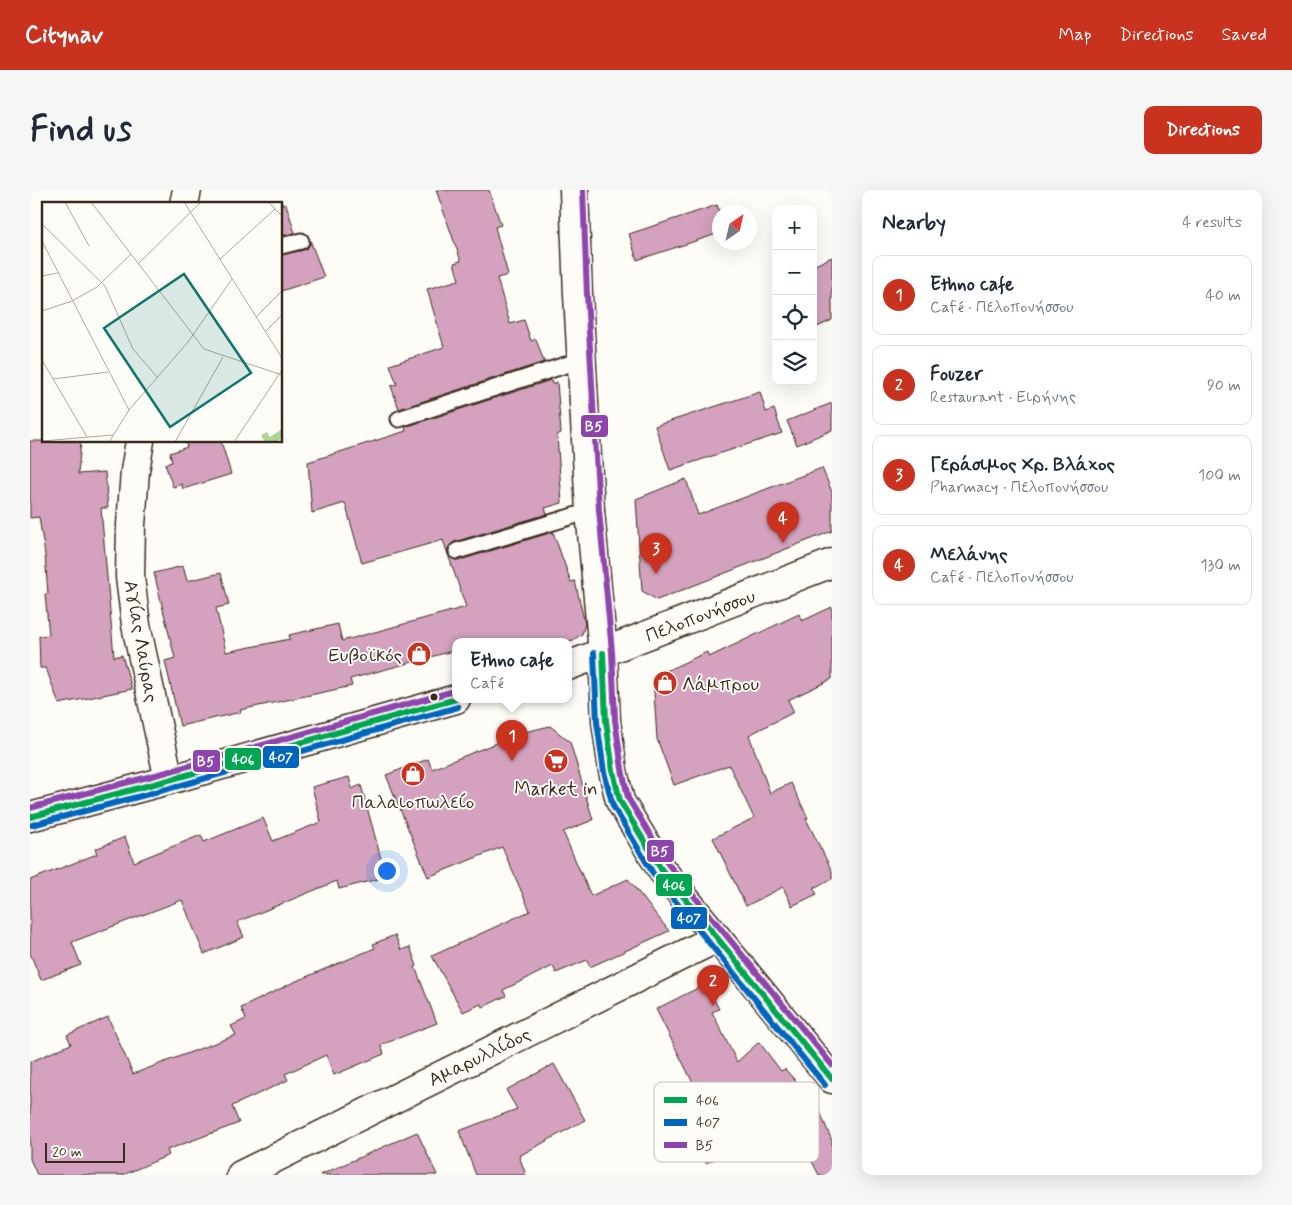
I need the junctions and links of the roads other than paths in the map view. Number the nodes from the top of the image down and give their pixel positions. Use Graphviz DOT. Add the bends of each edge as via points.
graph roads {
  1 [pos="574,190"];
  2 [pos="301,241"];
  3 [pos="282,246"];
  4 [pos="581,360"];
  5 [pos="399,419"];
  6 [pos="140,442"];
  7 [pos="590,511"];
  8 [pos="457,551"];
  9 [pos="832,563"];
  10 [pos="603,653"];
  11 [pos="572,665"];
  12 [pos="452,701"];
  13 [pos="169,780"];
  14 [pos="30,816"];
  15 [pos="717,938"];
  16 [pos="832,1080"];
  17 [pos="241,1175"];
  1 -- 4 [label="street"];
  2 -- 3 [label="lane"];
  4 -- 5 [label="lane"];
  4 -- 7 [label="street"];
  6 -- 13 [label="street, Αγίας Λαύρας" via="134,480 130,577 136,625"];
  7 -- 8 [label="lane"];
  7 -- 10 [label="street"];
  9 -- 10 [label="street, Πελοπονήσσου"];
  10 -- 11 [label="street, Πελοπονήσσου"];
  10 -- 15 [label="street" via="606,721 620,801 661,869"];
  12 -- 13 [label="street"];
  13 -- 14 [label="street"];
  15 -- 16 [label="street"];
  15 -- 17 [label="street, Αμαρυλλίδος"];
}
